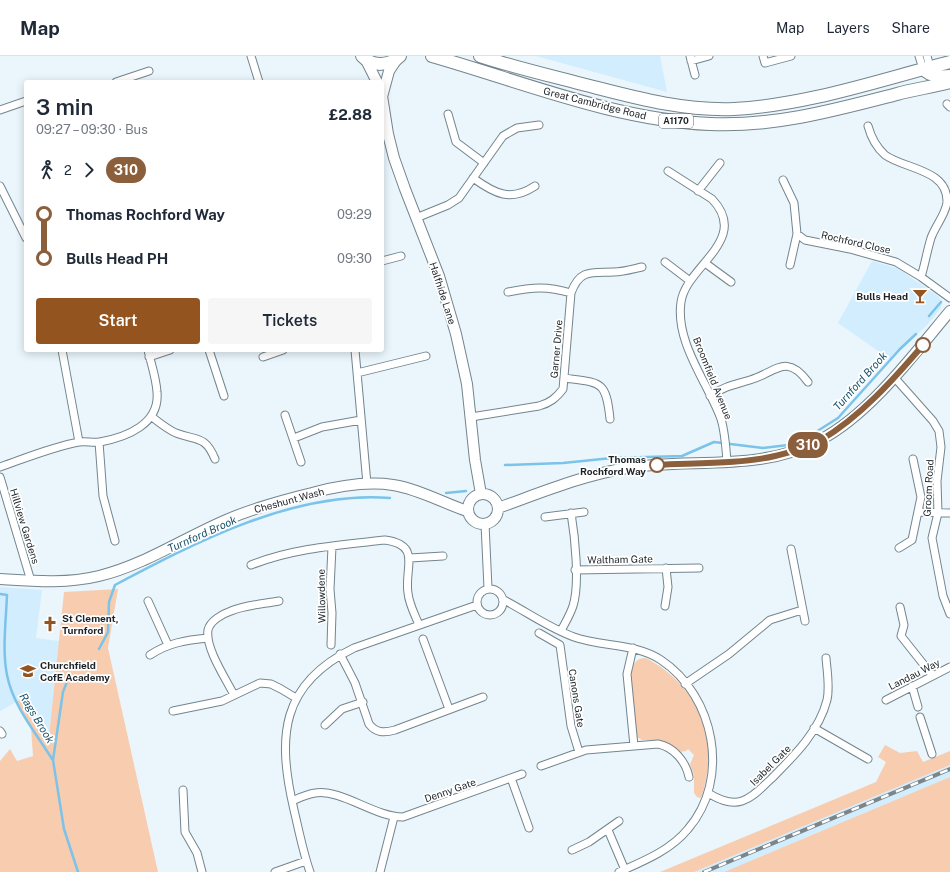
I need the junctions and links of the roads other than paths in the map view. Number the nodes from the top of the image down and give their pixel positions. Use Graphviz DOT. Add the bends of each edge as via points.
graph roads {
  1 [pos="251,56"];
  2 [pos="432,56"];
  3 [pos="480,56"];
  4 [pos="709,56"];
  5 [pos="791,56"];
  6 [pos="919,56"];
  7 [pos="937,56"];
  8 [pos="399,57"];
  9 [pos="364,58"];
  10 [pos="691,58"];
  11 [pos="764,60"];
  12 [pos="949,63"];
  13 [pos="927,66"];
  14 [pos="149,71"];
  15 [pos="695,76"];
  16 [pos="950,76"];
  17 [pos="122,80"];
  18 [pos="258,80"];
  19 [pos="376,80"];
  20 [pos="950,82"];
  21 [pos="924,87"];
  22 [pos="384,90"];
  23 [pos="24,102"];
  24 [pos="384,109"];
  25 [pos="0,110"];
  26 [pos="448,114"];
  27 [pos="538,125"];
  28 [pos="868,126"];
  29 [pos="484,163"];
  30 [pos="720,163"];
  31 [pos="668,171"];
  32 [pos="473,178"];
  33 [pos="783,180"];
  34 [pos="0,186"];
  35 [pos="535,186"];
  36 [pos="698,191"];
  37 [pos="416,218"];
  38 [pos="24,234"];
  39 [pos="797,234"];
  40 [pos="401,256"];
  41 [pos="384,260"];
  42 [pos="665,262"];
  43 [pos="705,263"];
  44 [pos="790,265"];
  45 [pos="642,267"];
  46 [pos="921,277"];
  47 [pos="690,281"];
  48 [pos="731,282"];
  49 [pos="508,292"];
  50 [pos="571,293"];
  51 [pos="950,298"];
  52 [pos="950,311"];
  53 [pos="62,352"];
  54 [pos="210,352"];
  55 [pos="276,352"];
  56 [pos="355,352"];
  57 [pos="149,353"];
  58 [pos="263,356"];
  59 [pos="426,356"];
  60 [pos="357,373"];
  61 [pos="894,377"];
  62 [pos="564,378"];
  63 [pos="808,382"];
  64 [pos="224,396"];
  65 [pos="710,396"];
  66 [pos="285,415"];
  67 [pos="152,417"];
  68 [pos="471,417"];
  69 [pos="361,420"];
  70 [pos="610,420"];
  71 [pos="294,438"];
  72 [pos="79,442"];
  73 [pos="98,442"];
  74 [pos="215,459"];
  75 [pos="913,459"];
  76 [pos="301,462"];
  77 [pos="727,462"];
  78 [pos="0,466"];
  79 [pos="0,477"];
  80 [pos="367,484"];
  81 [pos="481,494"];
  82 [pos="498,508"];
  83 [pos="467,510"];
  84 [pos="584,512"];
  85 [pos="919,512"];
  86 [pos="571,513"];
  87 [pos="938,513"];
  88 [pos="950,514"];
  89 [pos="546,516"];
  90 [pos="485,524"];
  91 [pos="115,542"];
  92 [pos="332,547"];
  93 [pos="899,548"];
  94 [pos="791,549"];
  95 [pos="443,556"];
  96 [pos="410,558"];
  97 [pos="251,565"];
  98 [pos="666,568"];
  99 [pos="699,568"];
  100 [pos="575,570"];
  101 [pos="0,579"];
  102 [pos="31,581"];
  103 [pos="488,588"];
  104 [pos="946,595"];
  105 [pos="504,600"];
  106 [pos="148,601"];
  107 [pos="279,601"];
  108 [pos="477,605"];
  109 [pos="665,606"];
  110 [pos="900,607"];
  111 [pos="802,610"];
  112 [pos="950,614"];
  113 [pos="805,621"];
  114 [pos="419,625"];
  115 [pos="561,631"];
  116 [pos="539,633"];
  117 [pos="208,638"];
  118 [pos="422,639"];
  119 [pos="168,645"];
  120 [pos="331,645"];
  121 [pos="633,648"];
  122 [pos="340,654"];
  123 [pos="150,655"];
  124 [pos="826,658"];
  125 [pos="950,667"];
  126 [pos="932,675"];
  127 [pos="685,684"];
  128 [pos="912,686"];
  129 [pos="234,695"];
  130 [pos="483,697"];
  131 [pos="296,698"];
  132 [pos="886,700"];
  133 [pos="362,702"];
  134 [pos="918,707"];
  135 [pos="449,709"];
  136 [pos="173,711"];
  137 [pos="920,717"];
  138 [pos="325,725"];
  139 [pos="814,728"];
  140 [pos="634,746"];
  141 [pos="579,752"];
  142 [pos="932,754"];
  143 [pos="868,759"];
  144 [pos="541,766"];
  145 [pos="522,774"];
  146 [pos="689,777"];
  147 [pos="511,778"];
  148 [pos="183,790"];
  149 [pos="708,793"];
  150 [pos="292,801"];
  151 [pos="394,817"];
  152 [pos="620,821"];
  153 [pos="529,828"];
  154 [pos="608,830"];
  155 [pos="572,850"];
  156 [pos="306,861"];
  157 [pos="622,871"];
  158 [pos="202,872"];
  159 [pos="275,872"];
  160 [pos="310,872"];
  161 [pos="380,872"];
  1 -- 18 [label="street"];
  2 -- 21 [label="main road, Great Cambridge Road / A1170" via="627,112 673,121 710,124 753,124 798,118"];
  3 -- 13 [label="main road, Great Cambridge Road / A1170" via="635,98 671,106 715,109 803,100"];
  4 -- 10 [label="street"];
  5 -- 11 [label="street"];
  6 -- 13 [label="street"];
  7 -- 12 [label="main road"];
  8 -- 9 [label="main road" via="383,64"];
  8 -- 22 [label="main road, Halfhide Lane" via="389,71"];
  9 -- 19 [label="main road"];
  10 -- 15 [label="street"];
  12 -- 13 [label="main road, Great Cambridge Road / A1170"];
  13 -- 16 [label="main road" via="937,77"];
  13 -- 21 [label="main road"];
  14 -- 17 [label="street"];
  20 -- 21 [label="main road, Great Cambridge Road / A1170"];
  23 -- 25 [label="street"];
  24 -- 37 [label="main road, Halfhide Lane" via="394,158"];
  26 -- 29 [label="street" via="456,142"];
  27 -- 29 [label="street" via="517,128 506,133"];
  28 -- 46 [label="street" via="875,142 886,155 934,178 943,186 946,196 945,211 931,239"];
  29 -- 32 [label="street"];
  30 -- 36 [label="street"];
  31 -- 36 [label="street, Broomfield Avenue"];
  32 -- 35 [label="street" via="498,194 522,194"];
  32 -- 37 [label="street" via="455,202"];
  33 -- 39 [label="street" via="794,203"];
  34 -- 38 [label="street"];
  36 -- 43 [label="street, Broomfield Avenue" via="717,204 723,221 723,236"];
  37 -- 68 [label="main road, Halfhide Lane" via="451,314 463,362"];
  39 -- 44 [label="street"];
  39 -- 46 [label="street, Rochford Close" via="805,240 896,262"];
  40 -- 41 [label="street"];
  42 -- 47 [label="street"];
  43 -- 47 [label="street, Broomfield Avenue"];
  43 -- 48 [label="street"];
  45 -- 50 [label="street, Garner Drive" via="587,273 576,281"];
  46 -- 51 [label="street, Rochford Close"];
  47 -- 65 [label="street, Broomfield Avenue" via="682,296 681,317 691,356"];
  49 -- 50 [label="street" via="543,287"];
  50 -- 62 [label="street, Garner Drive"];
  52 -- 61 [label="main road"];
  53 -- 72 [label="street"];
  54 -- 64 [label="street"];
  55 -- 58 [label="street"];
  56 -- 60 [label="street"];
  57 -- 67 [label="street" via="157,392 157,404"];
  59 -- 60 [label="street"];
  60 -- 69 [label="street"];
  61 -- 77 [label="main road" via="851,419 820,441 774,456"];
  61 -- 87 [label="street, Groom Road" via="939,431 941,447 937,481"];
  62 -- 68 [label="street, Garner Drive" via="563,388 556,398 548,403"];
  62 -- 70 [label="street" via="599,384 604,389"];
  63 -- 65 [label="street" via="795,368 779,366 755,378 724,387"];
  65 -- 77 [label="street, Broomfield Avenue" via="721,420"];
  66 -- 71 [label="street"];
  67 -- 73 [label="street" via="131,432"];
  67 -- 74 [label="street" via="174,432 204,441"];
  68 -- 81 [label="main road, Halfhide Lane"];
  69 -- 71 [label="street" via="322,426"];
  69 -- 80 [label="street"];
  71 -- 76 [label="street"];
  72 -- 73 [label="street"];
  72 -- 78 [label="street"];
  73 -- 91 [label="street" via="103,496"];
  75 -- 85 [label="street" via="920,492"];
  77 -- 82 [label="main road" via="653,465 604,472"];
  79 -- 102 [label="street, Hillview Gardens"];
  80 -- 83 [label="main road, Cheshunt Wash" via="394,485"];
  80 -- 102 [label="main road, Cheshunt Wash" via="326,490 258,507 123,569 100,576 75,580"];
  81 -- 82 [label="main road" via="487,494 495,500"];
  81 -- 83 [label="main road" via="472,498"];
  82 -- 90 [label="main road" via="492,521"];
  83 -- 90 [label="main road" via="472,520"];
  84 -- 86 [label="street"];
  85 -- 87 [label="street"];
  85 -- 93 [label="street" via="912,540"];
  86 -- 89 [label="street"];
  86 -- 100 [label="street, Waltham Gate"];
  87 -- 88 [label="street"];
  87 -- 104 [label="street, Groom Road" via="932,538"];
  90 -- 103 [label="street"];
  92 -- 96 [label="street" via="385,540 396,541 405,547"];
  92 -- 97 [label="street" via="290,553"];
  92 -- 120 [label="street, Willowdene"];
  94 -- 111 [label="street"];
  95 -- 96 [label="street"];
  96 -- 114 [label="street" via="408,592"];
  98 -- 99 [label="street, Waltham Gate"];
  98 -- 100 [label="street, Waltham Gate"];
  98 -- 109 [label="street, Waltham Gate" via="668,588"];
  100 -- 115 [label="street, Waltham Gate" via="574,602"];
  101 -- 102 [label="main road, Cheshunt Wash"];
  103 -- 105 [label="street" via="501,593"];
  103 -- 108 [label="street" via="477,598"];
  104 -- 112 [label="street, Groom Road"];
  105 -- 108 [label="street" via="500,612 492,616 481,612"];
  105 -- 115 [label="street"];
  106 -- 119 [label="street"];
  107 -- 117 [label="street" via="226,613 213,621 208,629"];
  108 -- 114 [label="street"];
  110 -- 126 [label="street" via="904,625 902,636"];
  111 -- 113 [label="street"];
  111 -- 127 [label="street" via="770,620 729,654"];
  114 -- 122 [label="street"];
  115 -- 121 [label="street" via="583,639"];
  116 -- 141 [label="street, Canons Gate" via="560,645 571,726"];
  117 -- 119 [label="street"];
  117 -- 129 [label="street"];
  118 -- 135 [label="street"];
  119 -- 123 [label="street"];
  121 -- 127 [label="street" via="661,660"];
  121 -- 140 [label="street" via="627,674"];
  122 -- 131 [label="street" via="315,672"];
  122 -- 133 [label="street"];
  124 -- 139 [label="street, Isabel Gate" via="828,696 824,711"];
  125 -- 126 [label="street, Landau Way"];
  126 -- 128 [label="street, Landau Way"];
  127 -- 149 [label="street" via="700,706 711,737 714,761"];
  128 -- 132 [label="street, Landau Way"];
  128 -- 134 [label="street"];
  129 -- 131 [label="street" via="260,683 271,684"];
  129 -- 136 [label="street" via="222,701"];
  130 -- 135 [label="street"];
  131 -- 150 [label="street" via="285,741 286,777"];
  133 -- 135 [label="street" via="369,724 377,731 385,733"];
  133 -- 138 [label="street" via="342,709"];
  137 -- 142 [label="street"];
  139 -- 143 [label="street"];
  139 -- 149 [label="street, Isabel Gate" via="792,758 748,799 734,803"];
  140 -- 141 [label="street"];
  140 -- 146 [label="street" via="658,744 668,747 683,762"];
  141 -- 144 [label="street"];
  145 -- 147 [label="street, Denny Gate"];
  147 -- 151 [label="street, Denny Gate" via="404,817"];
  147 -- 153 [label="street"];
  148 -- 158 [label="street" via="185,832 197,854"];
  149 -- 157 [label="street" via="696,819 679,838 665,849"];
  150 -- 151 [label="street, Denny Gate" via="316,792 328,793"];
  150 -- 156 [label="street"];
  151 -- 161 [label="street"];
  152 -- 154 [label="street"];
  154 -- 155 [label="street"];
  154 -- 157 [label="street"];
  156 -- 159 [label="street"];
  156 -- 160 [label="street"];
}
